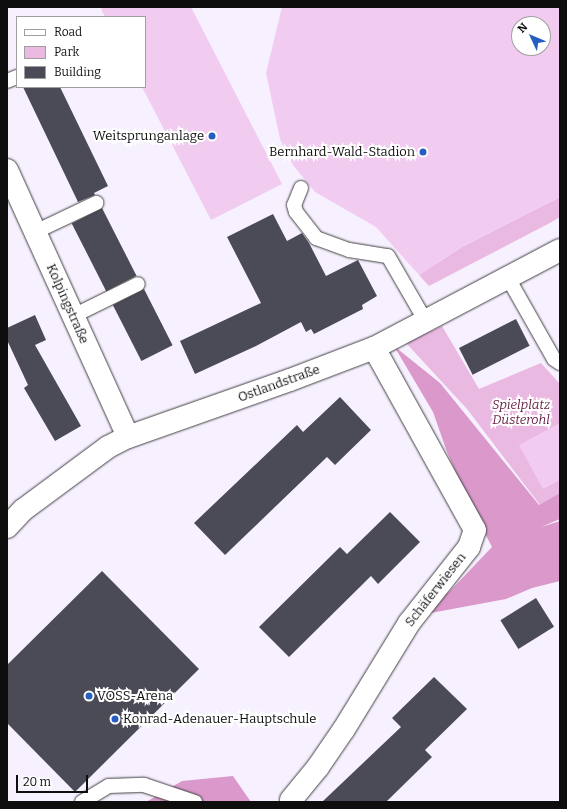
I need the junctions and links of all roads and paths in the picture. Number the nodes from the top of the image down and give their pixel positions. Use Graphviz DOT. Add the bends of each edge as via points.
graph roads {
  1 [pos="7,170"];
  2 [pos="301,188"];
  3 [pos="96,203"];
  4 [pos="35,232"];
  5 [pos="560,250"];
  6 [pos="508,278"];
  7 [pos="138,284"];
  8 [pos="73,316"];
  9 [pos="425,320"];
  10 [pos="374,348"];
  11 [pos="560,363"];
  12 [pos="128,437"];
  13 [pos="7,527"];
  14 [pos="289,801"];
  15 [pos="82,802"];
  16 [pos="195,802"];
  1 -- 4 [label="street, Kolpingstraße"];
  2 -- 9 [label="lane" via="294,205 296,212 316,238 349,250 388,256"];
  3 -- 4 [label="lane"];
  4 -- 8 [label="street, Kolpingstraße"];
  5 -- 6 [label="street, Ostlandstraße"];
  6 -- 9 [label="street, Ostlandstraße"];
  6 -- 11 [label="lane" via="554,359"];
  7 -- 8 [label="lane"];
  8 -- 12 [label="street, Kolpingstraße"];
  9 -- 10 [label="street, Ostlandstraße"];
  10 -- 12 [label="street, Ostlandstraße"];
  10 -- 14 [label="street, Schäferwiesen" via="475,530 469,547 409,623 344,729 318,767"];
  12 -- 13 [label="street, Ostlandstraße" via="95,456 23,510"];
  15 -- 16 [label="lane" via="109,786 144,785"];
}
